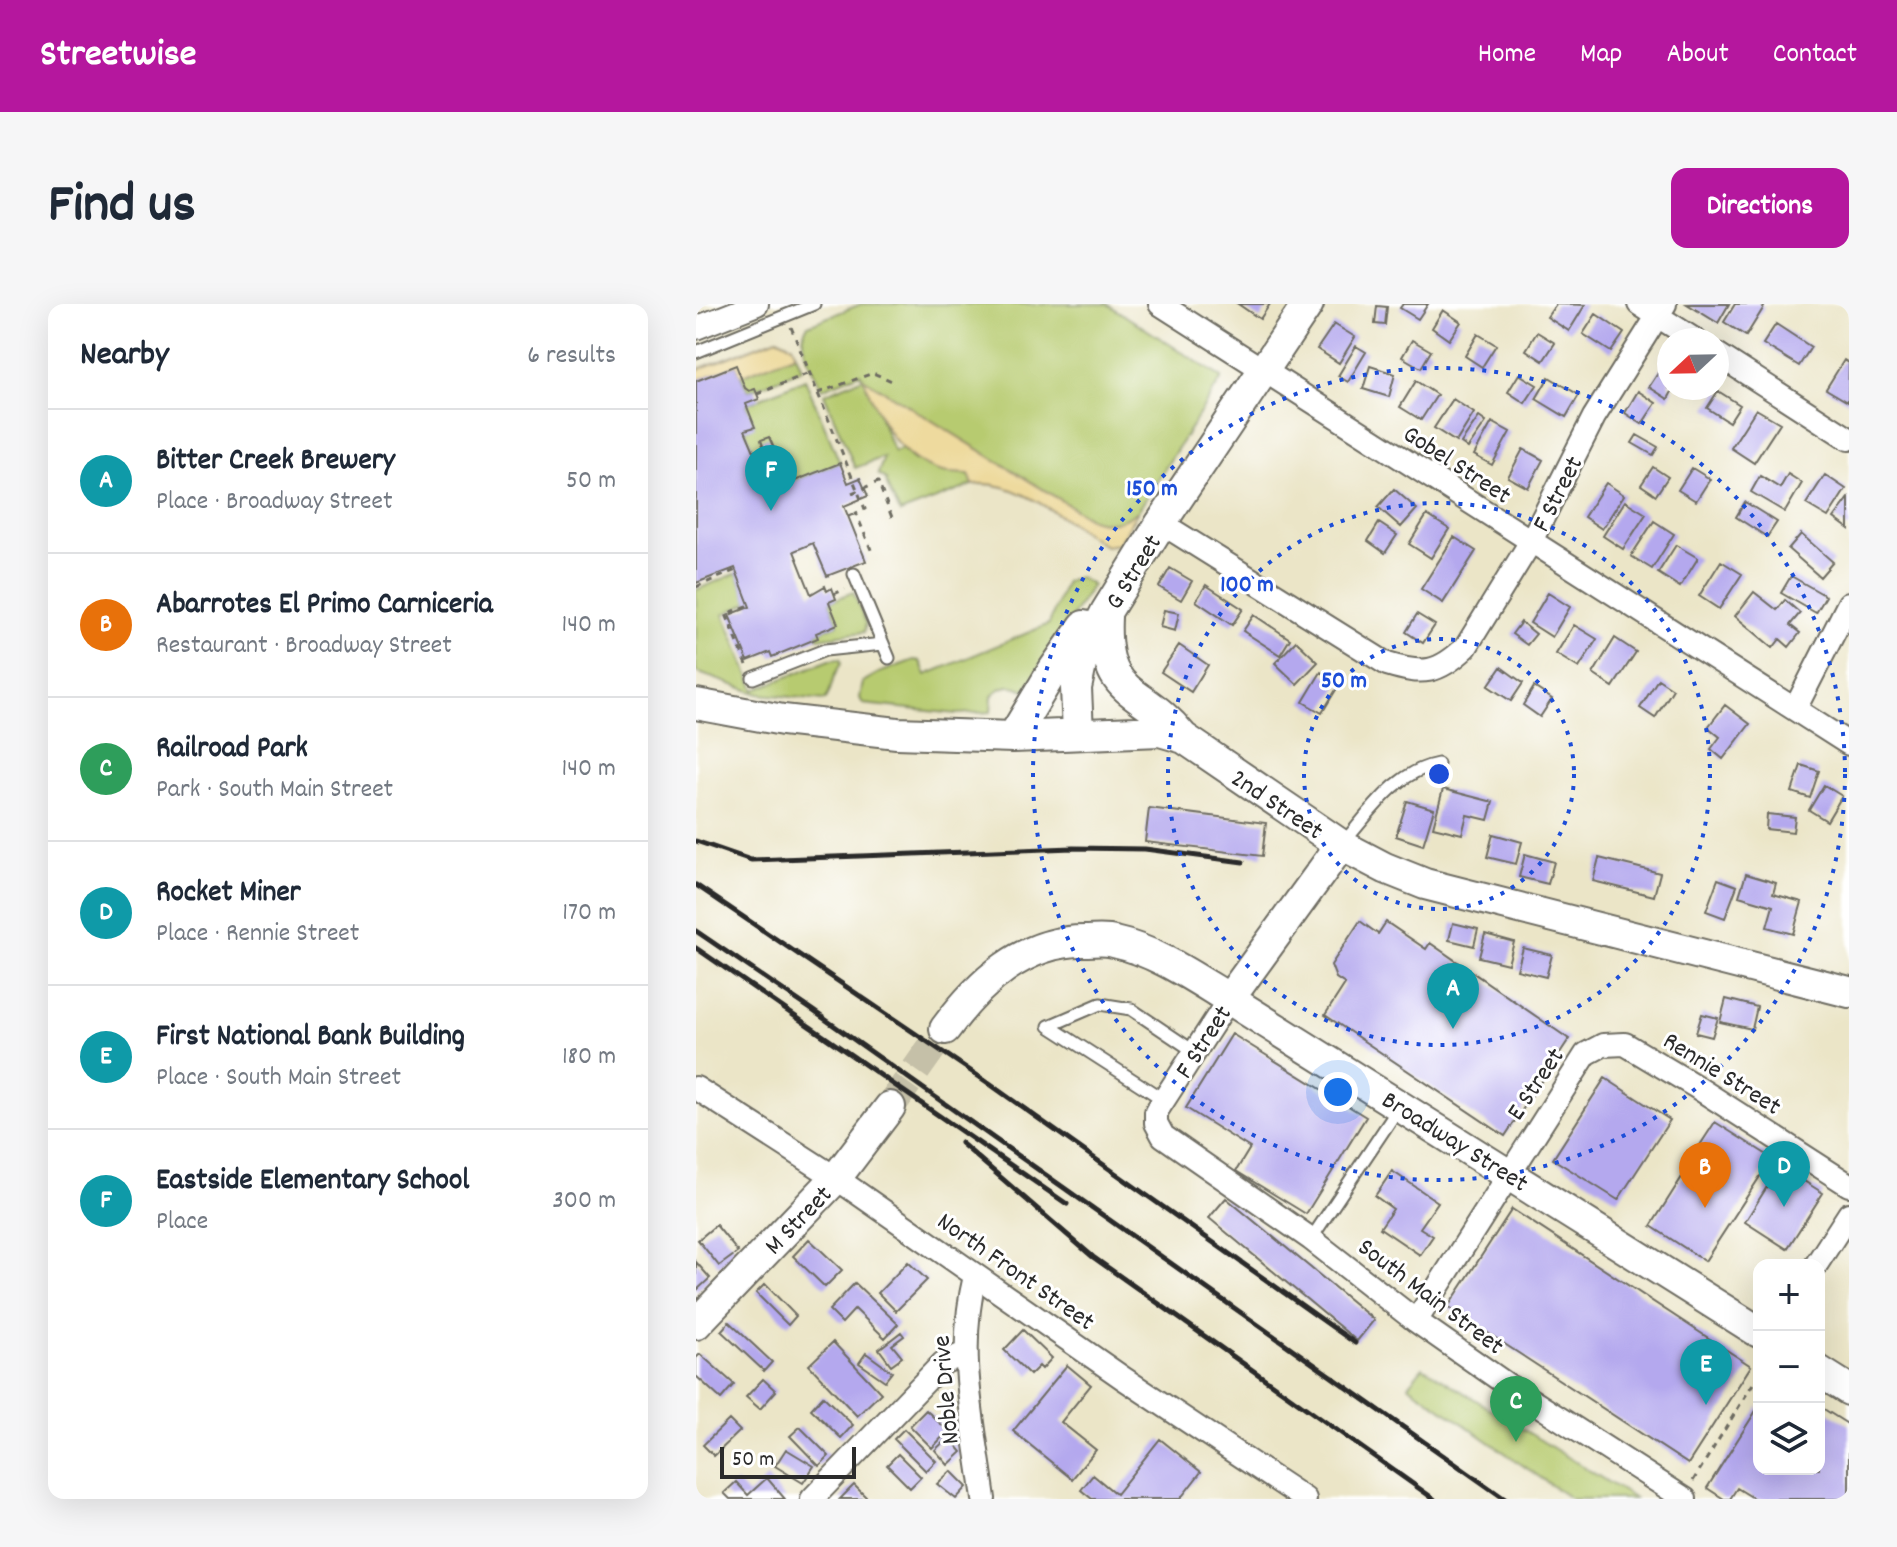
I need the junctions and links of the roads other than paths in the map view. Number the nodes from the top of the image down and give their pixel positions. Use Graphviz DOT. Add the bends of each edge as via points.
graph roads {
  1 [pos="757,304"];
  2 [pos="814,304"];
  3 [pos="1160,304"];
  4 [pos="1308,304"];
  5 [pos="1654,308"];
  6 [pos="696,328"];
  7 [pos="1680,328"];
  8 [pos="696,352"];
  9 [pos="1729,362"];
  10 [pos="1262,370"];
  11 [pos="1849,439"];
  12 [pos="1161,523"];
  13 [pos="1530,543"];
  14 [pos="854,574"];
  15 [pos="1849,603"];
  16 [pos="1106,612"];
  17 [pos="883,644"];
  18 [pos="889,658"];
  19 [pos="753,678"];
  20 [pos="696,704"];
  21 [pos="1795,709"];
  22 [pos="1078,733"];
  23 [pos="1013,737"];
  24 [pos="1184,738"];
  25 [pos="1849,744"];
  26 [pos="1438,764"];
  27 [pos="1341,845"];
  28 [pos="1849,992"];
  29 [pos="1229,999"];
  30 [pos="945,1029"];
  31 [pos="1603,1045"];
  32 [pos="1195,1052"];
  33 [pos="696,1088"];
  34 [pos="1164,1100"];
  35 [pos="1401,1105"];
  36 [pos="890,1107"];
  37 [pos="1156,1123"];
  38 [pos="1509,1172"];
  39 [pos="836,1178"];
  40 [pos="1849,1185"];
  41 [pos="1849,1214"];
  42 [pos="1311,1239"];
  43 [pos="1820,1259"];
  44 [pos="975,1276"];
  45 [pos="1416,1321"];
  46 [pos="696,1324"];
  47 [pos="1757,1331"];
  48 [pos="965,1353"];
  49 [pos="1825,1375"];
  50 [pos="1849,1390"];
  51 [pos="1297,1497"];
  52 [pos="1684,1498"];
  53 [pos="812,1499"];
  54 [pos="984,1499"];
  1 -- 6 [label="street"];
  2 -- 8 [label="lane"];
  3 -- 10 [label="street, Gobel Street"];
  4 -- 10 [label="street, G Street"];
  5 -- 7 [label="street"];
  5 -- 13 [label="street, F Street"];
  9 -- 11 [label="street"];
  10 -- 12 [label="street, G Street"];
  10 -- 13 [label="street, Gobel Street"];
  12 -- 13 [label="street, F Street" via="1387,664 1411,672 1434,671 1466,647"];
  12 -- 16 [label="street, G Street"];
  13 -- 21 [label="street, Gobel Street"];
  14 -- 17 [label="lane"];
  15 -- 21 [label="street"];
  16 -- 22 [label="street, G Street" via="1082,660 1076,688"];
  16 -- 23 [label="street" via="1082,628"];
  16 -- 24 [label="street" via="1105,642 1114,673"];
  17 -- 18 [label="lane"];
  17 -- 19 [label="lane" via="825,650"];
  20 -- 23 [label="street, 2nd Street" via="897,733"];
  21 -- 25 [label="street, Gobel Street"];
  22 -- 23 [label="street, 2nd Street"];
  22 -- 24 [label="street, 2nd Street" via="1160,731"];
  24 -- 27 [label="street, 2nd Street"];
  26 -- 27 [label="lane" via="1405,776"];
  27 -- 28 [label="street, 2nd Street" via="1425,884"];
  27 -- 29 [label="street, F Street"];
  29 -- 30 [label="street, Broadway Street" via="1142,950 1111,941 1072,941 1039,948 991,976"];
  29 -- 32 [label="street, F Street"];
  29 -- 35 [label="street, Broadway Street"];
  31 -- 38 [label="street, E Street" via="1586,1054"];
  31 -- 40 [label="street, Rennie Street" via="1625,1044"];
  32 -- 34 [label="street, F Street"];
  32 -- 34 [label="lane" via="1131,1009 1100,1004 1049,1026"];
  33 -- 39 [label="street, North Front Street"];
  34 -- 37 [label="street, F Street"];
  35 -- 38 [label="street, Broadway Street"];
  35 -- 42 [label="lane"];
  36 -- 39 [label="street, M Street"];
  37 -- 42 [label="street, South Main Street" via="1163,1136"];
  38 -- 45 [label="street, E Street"];
  38 -- 47 [label="street, Broadway Street"];
  39 -- 44 [label="street, North Front Street"];
  39 -- 46 [label="street, M Street"];
  41 -- 43 [label="street"];
  42 -- 45 [label="street, South Main Street"];
  44 -- 48 [label="street, Noble Drive"];
  44 -- 51 [label="street, North Front Street"];
  45 -- 52 [label="street, South Main Street"];
  48 -- 53 [label="street" via="943,1363"];
  48 -- 54 [label="street, Noble Drive"];
  49 -- 50 [label="street"];
}
